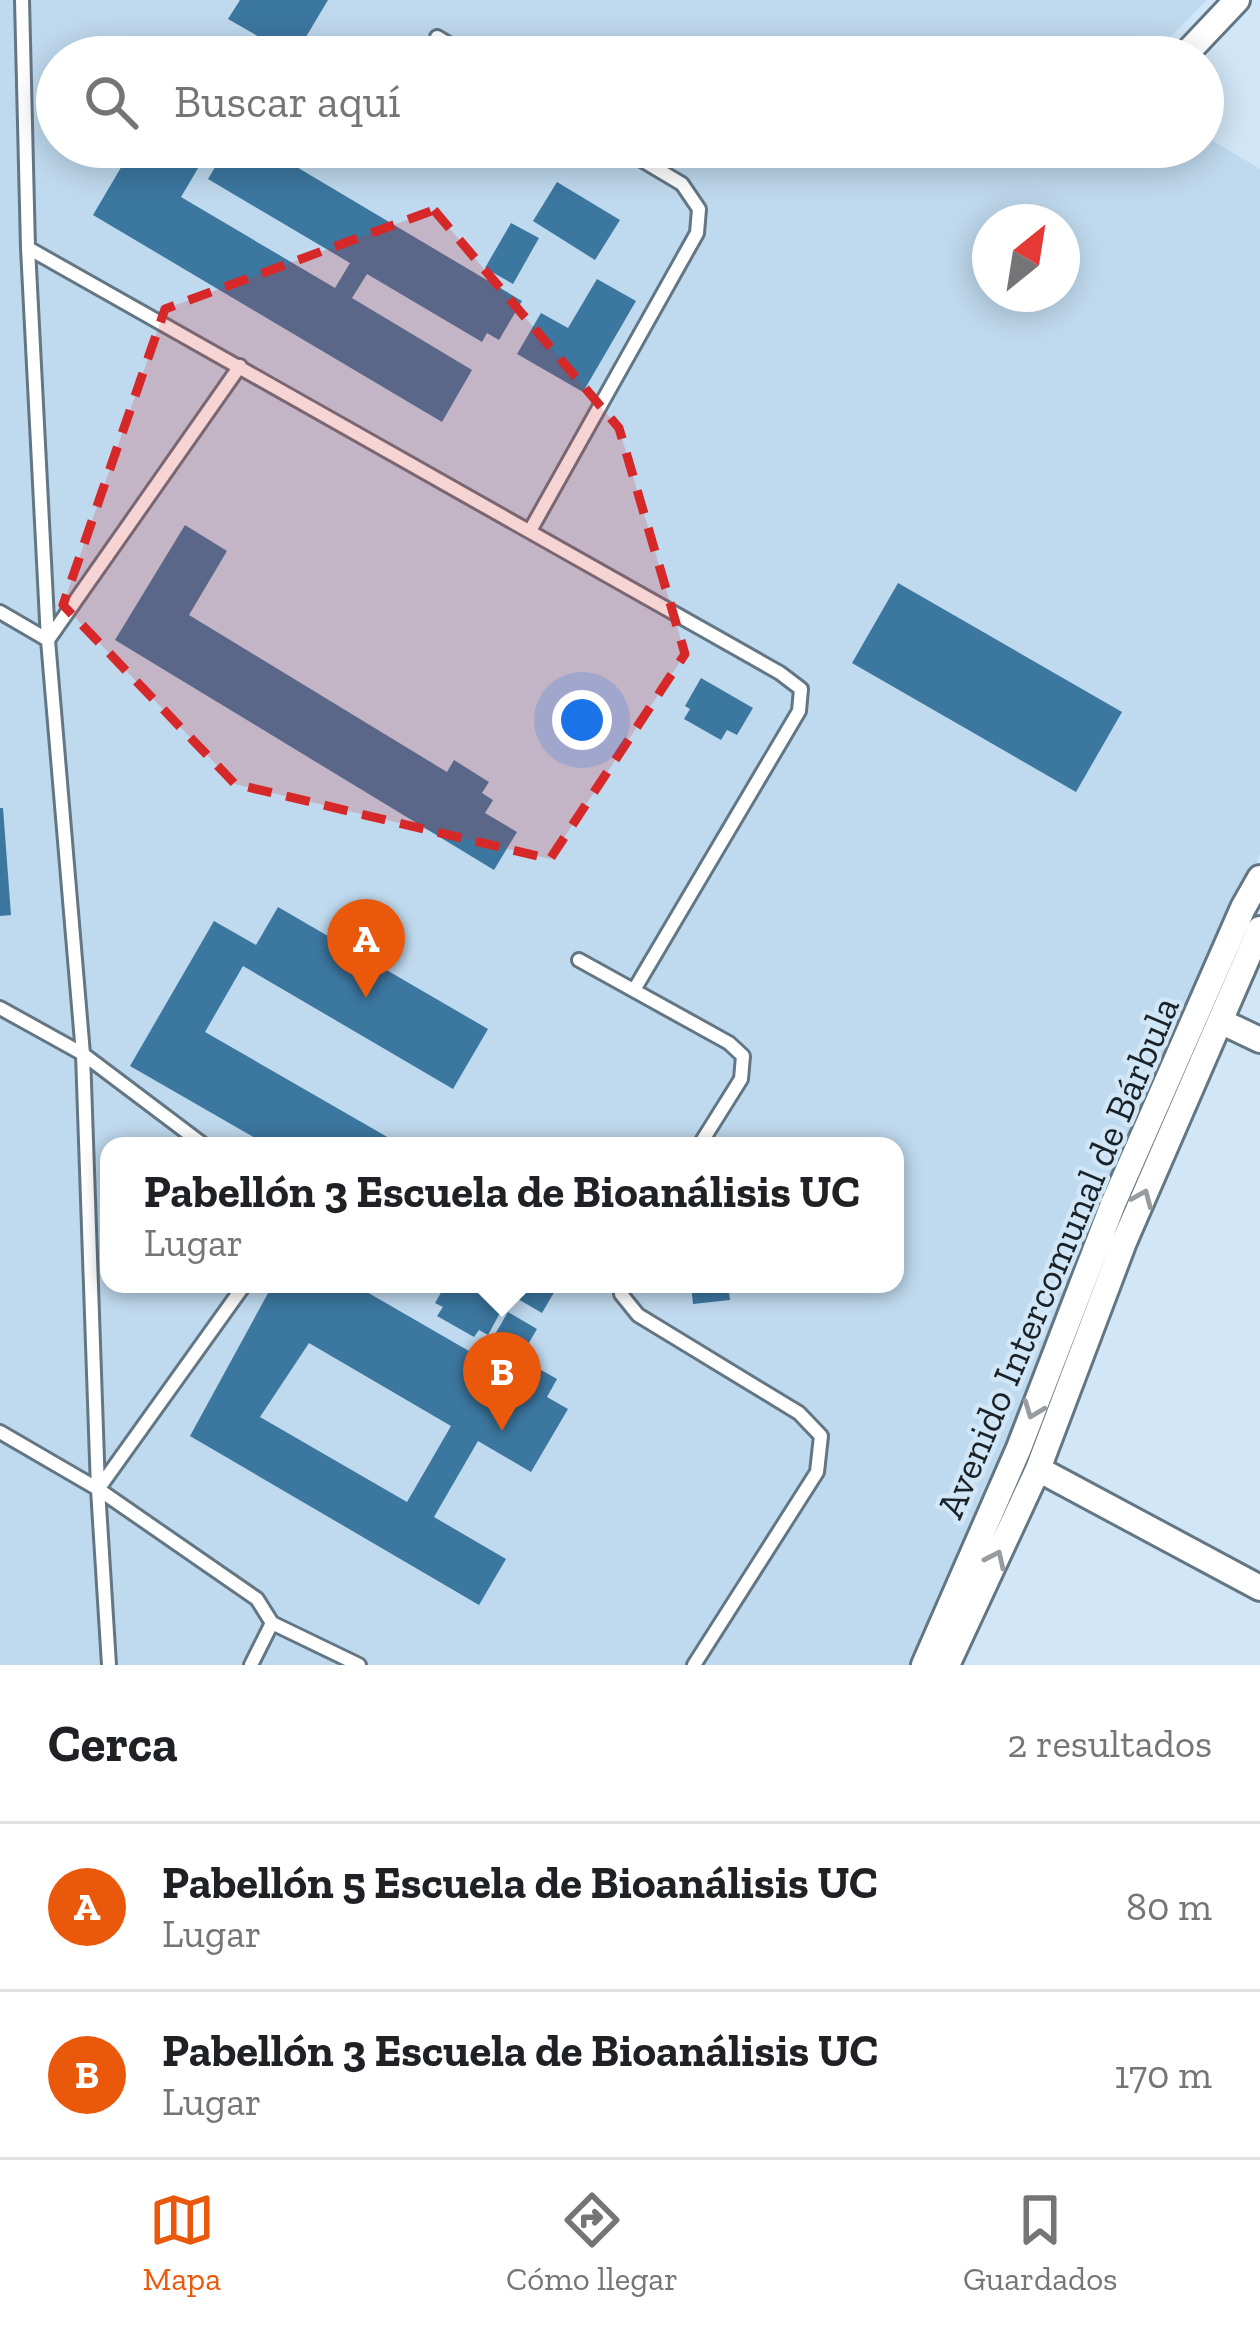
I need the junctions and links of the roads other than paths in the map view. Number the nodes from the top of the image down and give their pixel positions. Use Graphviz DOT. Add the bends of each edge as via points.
graph roads {
  1 [pos="22,0"];
  2 [pos="1237,0"];
  3 [pos="1203,36"];
  4 [pos="655,168"];
  5 [pos="28,248"];
  6 [pos="240,366"];
  7 [pos="531,529"];
  8 [pos="0,612"];
  9 [pos="48,640"];
  10 [pos="1260,878"];
  11 [pos="1260,929"];
  12 [pos="579,960"];
  13 [pos="634,990"];
  14 [pos="0,1008"];
  15 [pos="1220,1021"];
  16 [pos="1260,1040"];
  17 [pos="83,1054"];
  18 [pos="193,1137"];
  19 [pos="705,1137"];
  20 [pos="239,1293"];
  21 [pos="621,1293"];
  22 [pos="0,1432"];
  23 [pos="1038,1468"];
  24 [pos="98,1490"];
  25 [pos="1260,1588"];
  26 [pos="272,1623"];
  27 [pos="109,1665"];
  28 [pos="251,1665"];
  29 [pos="359,1665"];
  30 [pos="694,1665"];
  31 [pos="924,1665"];
  32 [pos="947,1665"];
  1 -- 5 [label="lane"];
  2 -- 3 [label="street"];
  4 -- 7 [label="lane" via="682,184 700,209 697,233"];
  5 -- 6 [label="lane"];
  5 -- 9 [label="lane"];
  6 -- 7 [label="lane"];
  6 -- 9 [label="lane"];
  7 -- 13 [label="lane" via="801,689 799,711"];
  8 -- 9 [label="lane"];
  9 -- 17 [label="lane"];
  10 -- 31 [label="street, Avenido Intercomunal de Bárbula, one-way" via="1113,1204"];
  11 -- 15 [label="street, Avenido Intercomunal de Bárbula"];
  12 -- 13 [label="lane"];
  13 -- 19 [label="lane" via="743,1056 741,1079"];
  14 -- 17 [label="lane"];
  15 -- 16 [label="street"];
  23 -- 15 [label="street, Avenido Intercomunal de Bárbula, one-way"];
  17 -- 18 [label="lane"];
  17 -- 24 [label="lane"];
  20 -- 24 [label="lane"];
  21 -- 30 [label="lane" via="638,1315 800,1413 821,1436 818,1472"];
  22 -- 24 [label="lane"];
  23 -- 25 [label="street"];
  32 -- 23 [label="street, Avenido Intercomunal de Bárbula, one-way"];
  24 -- 26 [label="lane" via="256,1599"];
  24 -- 27 [label="lane"];
  26 -- 28 [label="lane"];
  26 -- 29 [label="lane"];
}
